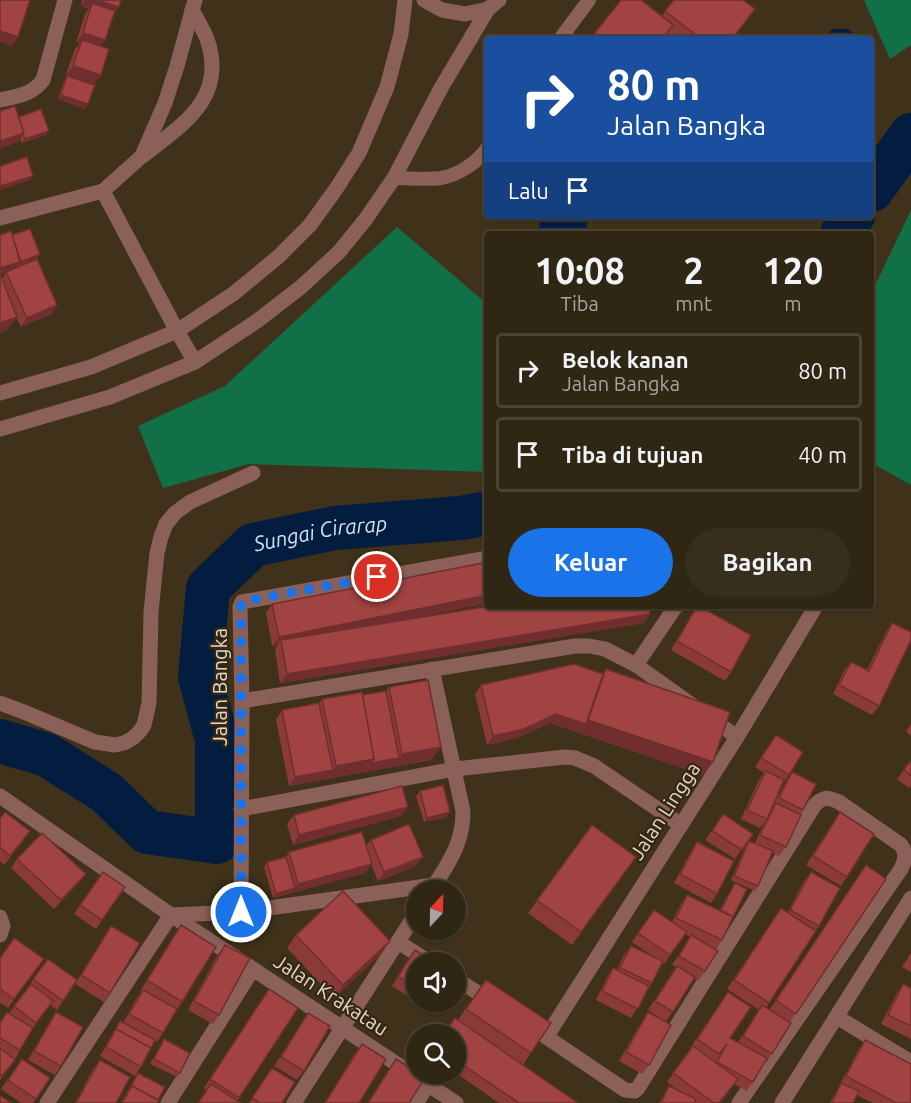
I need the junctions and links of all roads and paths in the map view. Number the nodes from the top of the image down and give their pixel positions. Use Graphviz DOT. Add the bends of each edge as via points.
graph roads {
  1 [pos="405,0"];
  2 [pos="424,0"];
  3 [pos="589,0"];
  4 [pos="59,1"];
  5 [pos="494,4"];
  6 [pos="194,5"];
  7 [pos="562,36"];
  8 [pos="0,100"];
  9 [pos="484,153"];
  10 [pos="142,156"];
  11 [pos="394,178"];
  12 [pos="103,191"];
  13 [pos="0,218"];
  14 [pos="177,331"];
  15 [pos="195,362"];
  16 [pos="0,393"];
  17 [pos="0,429"];
  18 [pos="253,473"];
  19 [pos="484,559"];
  20 [pos="674,609"];
  21 [pos="814,609"];
  22 [pos="636,665"];
  23 [pos="432,669"];
  24 [pos="242,701"];
  25 [pos="0,704"];
  26 [pos="737,737"];
  27 [pos="455,769"];
  28 [pos="3,798"];
  29 [pos="241,809"];
  30 [pos="681,825"];
  31 [pos="438,880"];
  32 [pos="406,891"];
  33 [pos="911,898"];
  34 [pos="241,912"];
  35 [pos="171,915"];
  36 [pos="0,917"];
  37 [pos="406,929"];
  38 [pos="0,935"];
  39 [pos="398,942"];
  40 [pos="414,952"];
  41 [pos="253,969"];
  42 [pos="466,985"];
  43 [pos="837,1017"];
  44 [pos="342,1028"];
  45 [pos="547,1036"];
  46 [pos="911,1062"];
  47 [pos="428,1085"];
  48 [pos="47,1103"];
  49 [pos="168,1103"];
  50 [pos="294,1103"];
  51 [pos="416,1103"];
  52 [pos="456,1103"];
  53 [pos="739,1103"];
  54 [pos="782,1103"];
  1 -- 14 [label="street" via="387,87 359,153 336,189 310,225 278,257 233,294"];
  2 -- 5 [label="street" via="442,10 465,14"];
  3 -- 7 [label="lane"];
  4 -- 8 [label="street" via="43,80 27,94"];
  5 -- 11 [label="street" via="441,88"];
  6 -- 10 [label="street" via="165,103"];
  6 -- 10 [label="street" via="211,53 213,78 201,104 188,119"];
  9 -- 11 [label="lane" via="459,172 442,178"];
  10 -- 12 [label="street"];
  11 -- 15 [label="street" via="339,252 301,287"];
  12 -- 13 [label="street"];
  12 -- 14 [label="street"];
  14 -- 15 [label="street"];
  14 -- 16 [label="street" via="91,367"];
  15 -- 17 [label="street" via="110,397"];
  18 -- 25 [label="street" via="190,502 175,513 160,537 151,612 149,703 144,725 133,738 116,745 94,742"];
  19 -- 24 [label="street, Jalan Bangka" via="242,602"];
  20 -- 22 [label="street"];
  21 -- 26 [label="street, Jalan Lingga"];
  22 -- 23 [label="street" via="605,649 575,646"];
  22 -- 26 [label="street"];
  23 -- 24 [label="street"];
  23 -- 27 [label="street"];
  24 -- 29 [label="street, Jalan Bangka"];
  26 -- 30 [label="street, Jalan Lingga"];
  27 -- 29 [label="street"];
  27 -- 30 [label="street" via="575,758 594,766"];
  27 -- 31 [label="street" via="464,827 458,846"];
  28 -- 35 [label="street, Jalan Krakatau"];
  29 -- 34 [label="street, Jalan Bangka"];
  30 -- 45 [label="street, Jalan Lingga"];
  32 -- 34 [label="street"];
  33 -- 43 [label="street"];
  34 -- 35 [label="street"];
  35 -- 41 [label="street, Jalan Krakatau"];
  35 -- 48 [label="street"];
  36 -- 38 [label="street"];
  37 -- 39 [label="street"];
  39 -- 40 [label="street"];
  39 -- 44 [label="street"];
  41 -- 44 [label="street, Jalan Krakatau"];
  41 -- 49 [label="street"];
  42 -- 45 [label="street"];
  43 -- 46 [label="street"];
  43 -- 54 [label="street"];
  44 -- 47 [label="street, Jalan Krakatau"];
  44 -- 50 [label="street"];
  45 -- 53 [label="street" via="625,1089 635,1091 814,806 825,798 839,802 901,845 904,862"];
  47 -- 51 [label="street"];
  47 -- 52 [label="street, Jalan Krakatau"];
}
